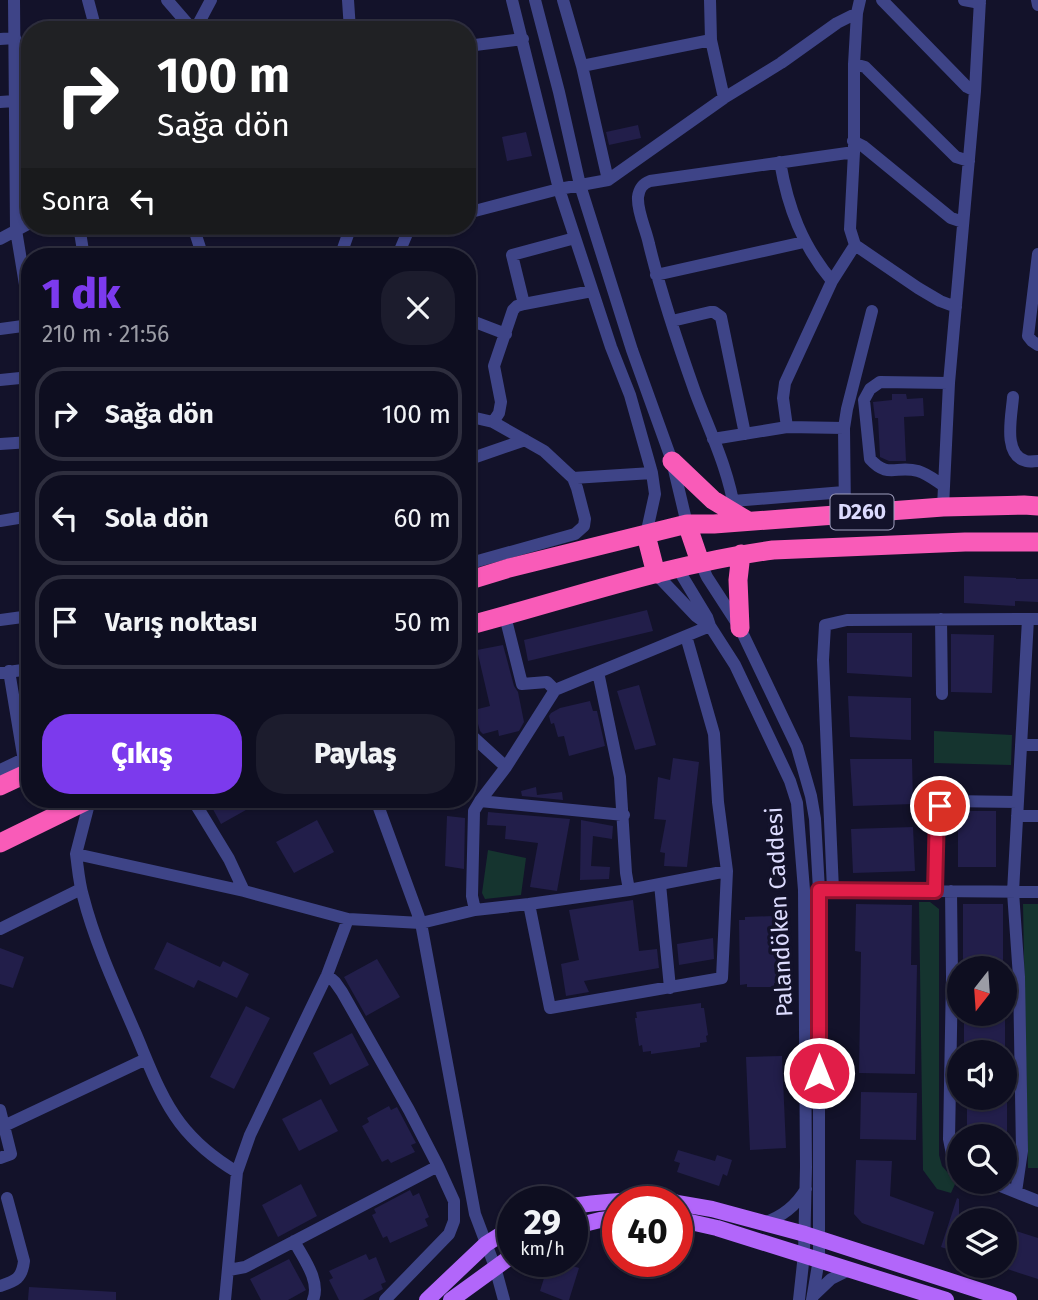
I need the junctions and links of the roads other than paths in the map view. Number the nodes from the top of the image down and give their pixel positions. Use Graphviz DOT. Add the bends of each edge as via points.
graph roads {
  1 [pos="14,0"];
  2 [pos="88,0"];
  3 [pos="167,0"];
  4 [pos="211,0"];
  5 [pos="348,0"];
  6 [pos="512,0"];
  7 [pos="535,0"];
  8 [pos="563,0"];
  9 [pos="710,0"];
  10 [pos="882,0"];
  11 [pos="964,0"];
  12 [pos="980,1"];
  13 [pos="859,6"];
  14 [pos="94,21"];
  15 [pos="186,21"];
  16 [pos="199,21"];
  17 [pos="349,21"];
  18 [pos="15,38"];
  19 [pos="0,39"];
  20 [pos="523,39"];
  21 [pos="711,40"];
  22 [pos="476,45"];
  23 [pos="854,64"];
  24 [pos="582,66"];
  25 [pos="975,91"];
  26 [pos="724,98"];
  27 [pos="21,99"];
  28 [pos="15,101"];
  29 [pos="0,102"];
  30 [pos="853,146"];
  31 [pos="968,161"];
  32 [pos="780,162"];
  33 [pos="608,180"];
  34 [pos="580,185"];
  35 [pos="559,189"];
  36 [pos="476,211"];
  37 [pos="963,222"];
  38 [pos="21,228"];
  39 [pos="16,230"];
  40 [pos="575,238"];
  41 [pos="0,239"];
  42 [pos="804,242"];
  43 [pos="855,245"];
  44 [pos="1038,254"];
  45 [pos="21,260"];
  46 [pos="656,275"];
  47 [pos="832,281"];
  48 [pos="592,291"];
  49 [pos="524,304"];
  50 [pos="956,307"];
  51 [pos="872,311"];
  52 [pos="672,321"];
  53 [pos="476,322"];
  54 [pos="21,326"];
  55 [pos="0,329"];
  56 [pos="506,334"];
  57 [pos="1038,345"];
  58 [pos="21,378"];
  59 [pos="0,380"];
  60 [pos="949,383"];
  61 [pos="1013,397"];
  62 [pos="476,418"];
  63 [pos="493,422"];
  64 [pos="787,427"];
  65 [pos="844,428"];
  66 [pos="746,434"];
  67 [pos="713,439"];
  68 [pos="525,440"];
  69 [pos="21,443"];
  70 [pos="0,444"];
  71 [pos="476,457"];
  72 [pos="672,461"];
  73 [pos="1038,461"];
  74 [pos="652,473"];
  75 [pos="573,478"];
  76 [pos="944,486"];
  77 [pos="844,492"];
  78 [pos="1038,506"];
  79 [pos="943,507"];
  80 [pos="739,512"];
  81 [pos="845,513"];
  82 [pos="21,518"];
  83 [pos="0,521"];
  84 [pos="687,524"];
  85 [pos="646,535"];
  86 [pos="1038,542"];
  87 [pos="741,554"];
  88 [pos="476,561"];
  89 [pos="699,562"];
  90 [pos="678,569"];
  91 [pos="656,575"];
  92 [pos="476,578"];
  93 [pos="505,616"];
  94 [pos="21,617"];
  95 [pos="941,619"];
  96 [pos="1033,619"];
  97 [pos="0,620"];
  98 [pos="476,624"];
  99 [pos="709,626"];
  100 [pos="740,628"];
  101 [pos="686,636"];
  102 [pos="721,641"];
  103 [pos="3,669"];
  104 [pos="21,669"];
  105 [pos="598,672"];
  106 [pos="1031,681"];
  107 [pos="555,690"];
  108 [pos="942,694"];
  109 [pos="21,738"];
  110 [pos="476,740"];
  111 [pos="1021,745"];
  112 [pos="1038,745"];
  113 [pos="21,766"];
  114 [pos="506,767"];
  115 [pos="0,769"];
  116 [pos="21,770"];
  117 [pos="0,786"];
  118 [pos="480,801"];
  119 [pos="1018,802"];
  120 [pos="72,808"];
  121 [pos="87,808"];
  122 [pos="198,808"];
  123 [pos="379,808"];
  124 [pos="476,808"];
  125 [pos="476,808"];
  126 [pos="624,815"];
  127 [pos="1017,816"];
  128 [pos="1038,816"];
  129 [pos="0,843"];
  130 [pos="76,854"];
  131 [pos="727,871"];
  132 [pos="660,884"];
  133 [pos="81,889"];
  134 [pos="629,890"];
  135 [pos="804,890"];
  136 [pos="819,890"];
  137 [pos="834,890"];
  138 [pos="244,891"];
  139 [pos="935,891"];
  140 [pos="951,891"];
  141 [pos="1013,892"];
  142 [pos="1038,892"];
  143 [pos="528,904"];
  144 [pos="475,910"];
  145 [pos="348,919"];
  146 [pos="421,923"];
  147 [pos="0,929"];
  148 [pos="954,956"];
  149 [pos="327,975"];
  150 [pos="1018,977"];
  151 [pos="670,988"];
  152 [pos="146,1059"];
  153 [pos="1020,1070"];
  154 [pos="0,1111"];
  155 [pos="4,1126"];
  156 [pos="0,1158"];
  157 [pos="438,1166"];
  158 [pos="237,1172"];
  159 [pos="1017,1185"];
  160 [pos="806,1188"];
  161 [pos="1017,1192"];
  162 [pos="7,1198"];
  163 [pos="1038,1201"];
  164 [pos="693,1205"];
  165 [pos="693,1223"];
  166 [pos="764,1223"];
  167 [pos="497,1237"];
  168 [pos="812,1237"];
  169 [pos="294,1241"];
  170 [pos="486,1244"];
  171 [pos="812,1257"];
  172 [pos="495,1267"];
  173 [pos="851,1269"];
  174 [pos="229,1270"];
  175 [pos="1,1284"];
  176 [pos="812,1298"];
  177 [pos="6,1300"];
  178 [pos="225,1300"];
  179 [pos="313,1300"];
  180 [pos="386,1300"];
  181 [pos="426,1300"];
  182 [pos="450,1300"];
  183 [pos="504,1300"];
  184 [pos="799,1300"];
  185 [pos="946,1300"];
  186 [pos="1009,1300"];
  1 -- 18 [label="street"];
  2 -- 14 [label="street"];
  3 -- 15 [label="street"];
  4 -- 16 [label="street"];
  5 -- 17 [label="street"];
  6 -- 20 [label="street"];
  7 -- 34 [label="street"];
  8 -- 24 [label="street"];
  9 -- 21 [label="street"];
  10 -- 25 [label="street"];
  11 -- 12 [label="street"];
  12 -- 25 [label="street"];
  13 -- 23 [label="street"];
  13 -- 26 [label="street"];
  18 -- 19 [label="street"];
  18 -- 28 [label="street"];
  20 -- 22 [label="street"];
  20 -- 35 [label="street"];
  21 -- 24 [label="street"];
  21 -- 26 [label="street"];
  23 -- 30 [label="street"];
  23 -- 31 [label="street" via="865,66 956,157"];
  24 -- 33 [label="street"];
  25 -- 31 [label="street"];
  26 -- 33 [label="street"];
  27 -- 28 [label="street"];
  28 -- 29 [label="street"];
  28 -- 39 [label="street"];
  30 -- 32 [label="street"];
  30 -- 37 [label="street" via="863,146 951,218"];
  30 -- 43 [label="street" via="850,229"];
  31 -- 37 [label="street"];
  32 -- 42 [label="street"];
  32 -- 46 [label="street" via="645,183 638,201"];
  33 -- 34 [label="street"];
  34 -- 35 [label="street"];
  34 -- 72 [label="street"];
  35 -- 36 [label="street"];
  35 -- 40 [label="street"];
  37 -- 50 [label="street"];
  38 -- 39 [label="street"];
  39 -- 41 [label="street"];
  39 -- 45 [label="street"];
  40 -- 48 [label="street"];
  40 -- 49 [label="street" via="512,255"];
  42 -- 46 [label="street"];
  42 -- 47 [label="street"];
  43 -- 47 [label="street"];
  43 -- 50 [label="street" via="918,288"];
  44 -- 57 [label="street" via="1028,336"];
  46 -- 52 [label="street"];
  47 -- 64 [label="street" via="785,383"];
  48 -- 49 [label="street"];
  48 -- 74 [label="street" via="630,395"];
  49 -- 56 [label="street" via="513,310"];
  50 -- 60 [label="street"];
  51 -- 65 [label="street"];
  52 -- 66 [label="street" via="709,312 721,317"];
  52 -- 67 [label="street"];
  53 -- 56 [label="street"];
  54 -- 55 [label="street"];
  56 -- 63 [label="street" via="494,366 501,402"];
  58 -- 59 [label="street"];
  60 -- 76 [label="street"];
  60 -- 76 [label="street" via="880,382 864,400 870,459 876,466 916,470"];
  61 -- 73 [label="street" via="1011,446 1020,458"];
  62 -- 63 [label="street"];
  63 -- 68 [label="street"];
  64 -- 65 [label="street"];
  64 -- 66 [label="street"];
  65 -- 77 [label="street"];
  66 -- 67 [label="street"];
  67 -- 80 [label="street"];
  68 -- 71 [label="street"];
  68 -- 75 [label="street" via="544,450"];
  69 -- 70 [label="street"];
  72 -- 80 [label="highway" via="713,500"];
  72 -- 84 [label="street"];
  74 -- 75 [label="street"];
  74 -- 85 [label="street" via="655,494"];
  75 -- 88 [label="street" via="585,519 579,532"];
  76 -- 79 [label="street"];
  77 -- 80 [label="street"];
  77 -- 81 [label="street"];
  78 -- 79 [label="highway, D260"];
  79 -- 81 [label="highway, D260"];
  80 -- 81 [label="highway, D260"];
  80 -- 84 [label="highway, D260"];
  82 -- 83 [label="street"];
  84 -- 85 [label="highway, D260"];
  84 -- 89 [label="highway"];
  85 -- 91 [label="highway"];
  85 -- 92 [label="highway, D260"];
  86 -- 87 [label="highway, D260"];
  87 -- 89 [label="highway, D260"];
  87 -- 100 [label="highway"];
  89 -- 90 [label="highway, D260"];
  89 -- 100 [label="street, Palandöken Caddesi"];
  90 -- 91 [label="highway, D260"];
  90 -- 99 [label="street, Palandöken Caddesi"];
  91 -- 93 [label="highway, D260"];
  91 -- 99 [label="street, Palandöken Caddesi"];
  93 -- 98 [label="highway, D260"];
  93 -- 107 [label="street" via="522,684 547,682"];
  94 -- 97 [label="street"];
  95 -- 96 [label="street"];
  95 -- 108 [label="street"];
  95 -- 137 [label="street" via="847,620 825,625"];
  96 -- 106 [label="street"];
  99 -- 101 [label="street"];
  99 -- 102 [label="street, Palandöken Caddesi"];
  100 -- 102 [label="street"];
  100 -- 136 [label="street, Palandöken Caddesi" via="803,763 815,819"];
  101 -- 105 [label="street"];
  101 -- 131 [label="street" via="715,734"];
  102 -- 135 [label="street, Palandöken Caddesi" via="794,792"];
  103 -- 104 [label="street"];
  103 -- 109 [label="street"];
  105 -- 107 [label="street"];
  105 -- 126 [label="street"];
  106 -- 111 [label="street"];
  107 -- 114 [label="street"];
  110 -- 114 [label="street"];
  111 -- 112 [label="street"];
  111 -- 119 [label="street"];
  113 -- 115 [label="street"];
  114 -- 118 [label="street"];
  116 -- 117 [label="highway"];
  118 -- 124 [label="street"];
  118 -- 126 [label="street"];
  119 -- 127 [label="street"];
  119 -- 139 [label="street" via="947,801 940,806"];
  120 -- 129 [label="highway"];
  121 -- 130 [label="street"];
  122 -- 138 [label="street"];
  123 -- 146 [label="street"];
  125 -- 144 [label="street"];
  126 -- 134 [label="street"];
  127 -- 128 [label="street"];
  127 -- 141 [label="street"];
  130 -- 133 [label="street"];
  130 -- 138 [label="street"];
  131 -- 132 [label="street"];
  131 -- 151 [label="street" via="723,978"];
  132 -- 134 [label="street"];
  132 -- 151 [label="street"];
  133 -- 147 [label="street"];
  133 -- 152 [label="street"];
  134 -- 143 [label="street"];
  135 -- 136 [label="street"];
  135 -- 160 [label="street, Palandöken Caddesi"];
  136 -- 137 [label="street"];
  136 -- 168 [label="street, Palandöken Caddesi"];
  137 -- 139 [label="street"];
  138 -- 145 [label="street"];
  139 -- 140 [label="street"];
  140 -- 141 [label="street"];
  140 -- 148 [label="street"];
  141 -- 142 [label="street"];
  141 -- 150 [label="street"];
  143 -- 144 [label="street"];
  143 -- 151 [label="street" via="550,1008"];
  144 -- 146 [label="street"];
  145 -- 146 [label="street"];
  145 -- 149 [label="street"];
  146 -- 170 [label="street" via="475,1214"];
  149 -- 157 [label="street" via="342,992"];
  149 -- 158 [label="street" via="250,1135"];
  150 -- 153 [label="street"];
  152 -- 155 [label="street"];
  152 -- 158 [label="street" via="181,1124 212,1157"];
  153 -- 159 [label="street" via="1022,1151"];
  154 -- 155 [label="street"];
  155 -- 156 [label="street" via="11,1154"];
  157 -- 169 [label="street"];
  157 -- 180 [label="street" via="454,1201 452,1228"];
  158 -- 174 [label="street"];
  160 -- 166 [label="street" via="795,1205"];
  160 -- 168 [label="street, Palandöken Caddesi"];
  161 -- 163 [label="street"];
  162 -- 175 [label="street" via="24,1261 16,1281"];
  164 -- 166 [label="main road"];
  165 -- 171 [label="main road"];
  166 -- 168 [label="main road"];
  167 -- 170 [label="main road"];
  168 -- 171 [label="street, Palandöken Caddesi"];
  168 -- 186 [label="main road"];
  169 -- 174 [label="street" via="241,1269"];
  169 -- 179 [label="street" via="315,1282"];
  170 -- 172 [label="street"];
  170 -- 181 [label="main road"];
  171 -- 173 [label="main road"];
  171 -- 176 [label="street, Palandöken Caddesi"];
  171 -- 184 [label="street, Palandöken Caddesi"];
  172 -- 182 [label="main road"];
  172 -- 183 [label="street"];
  173 -- 176 [label="street" via="831,1279"];
  173 -- 185 [label="main road"];
  174 -- 178 [label="street"];
  175 -- 177 [label="street"];
}
